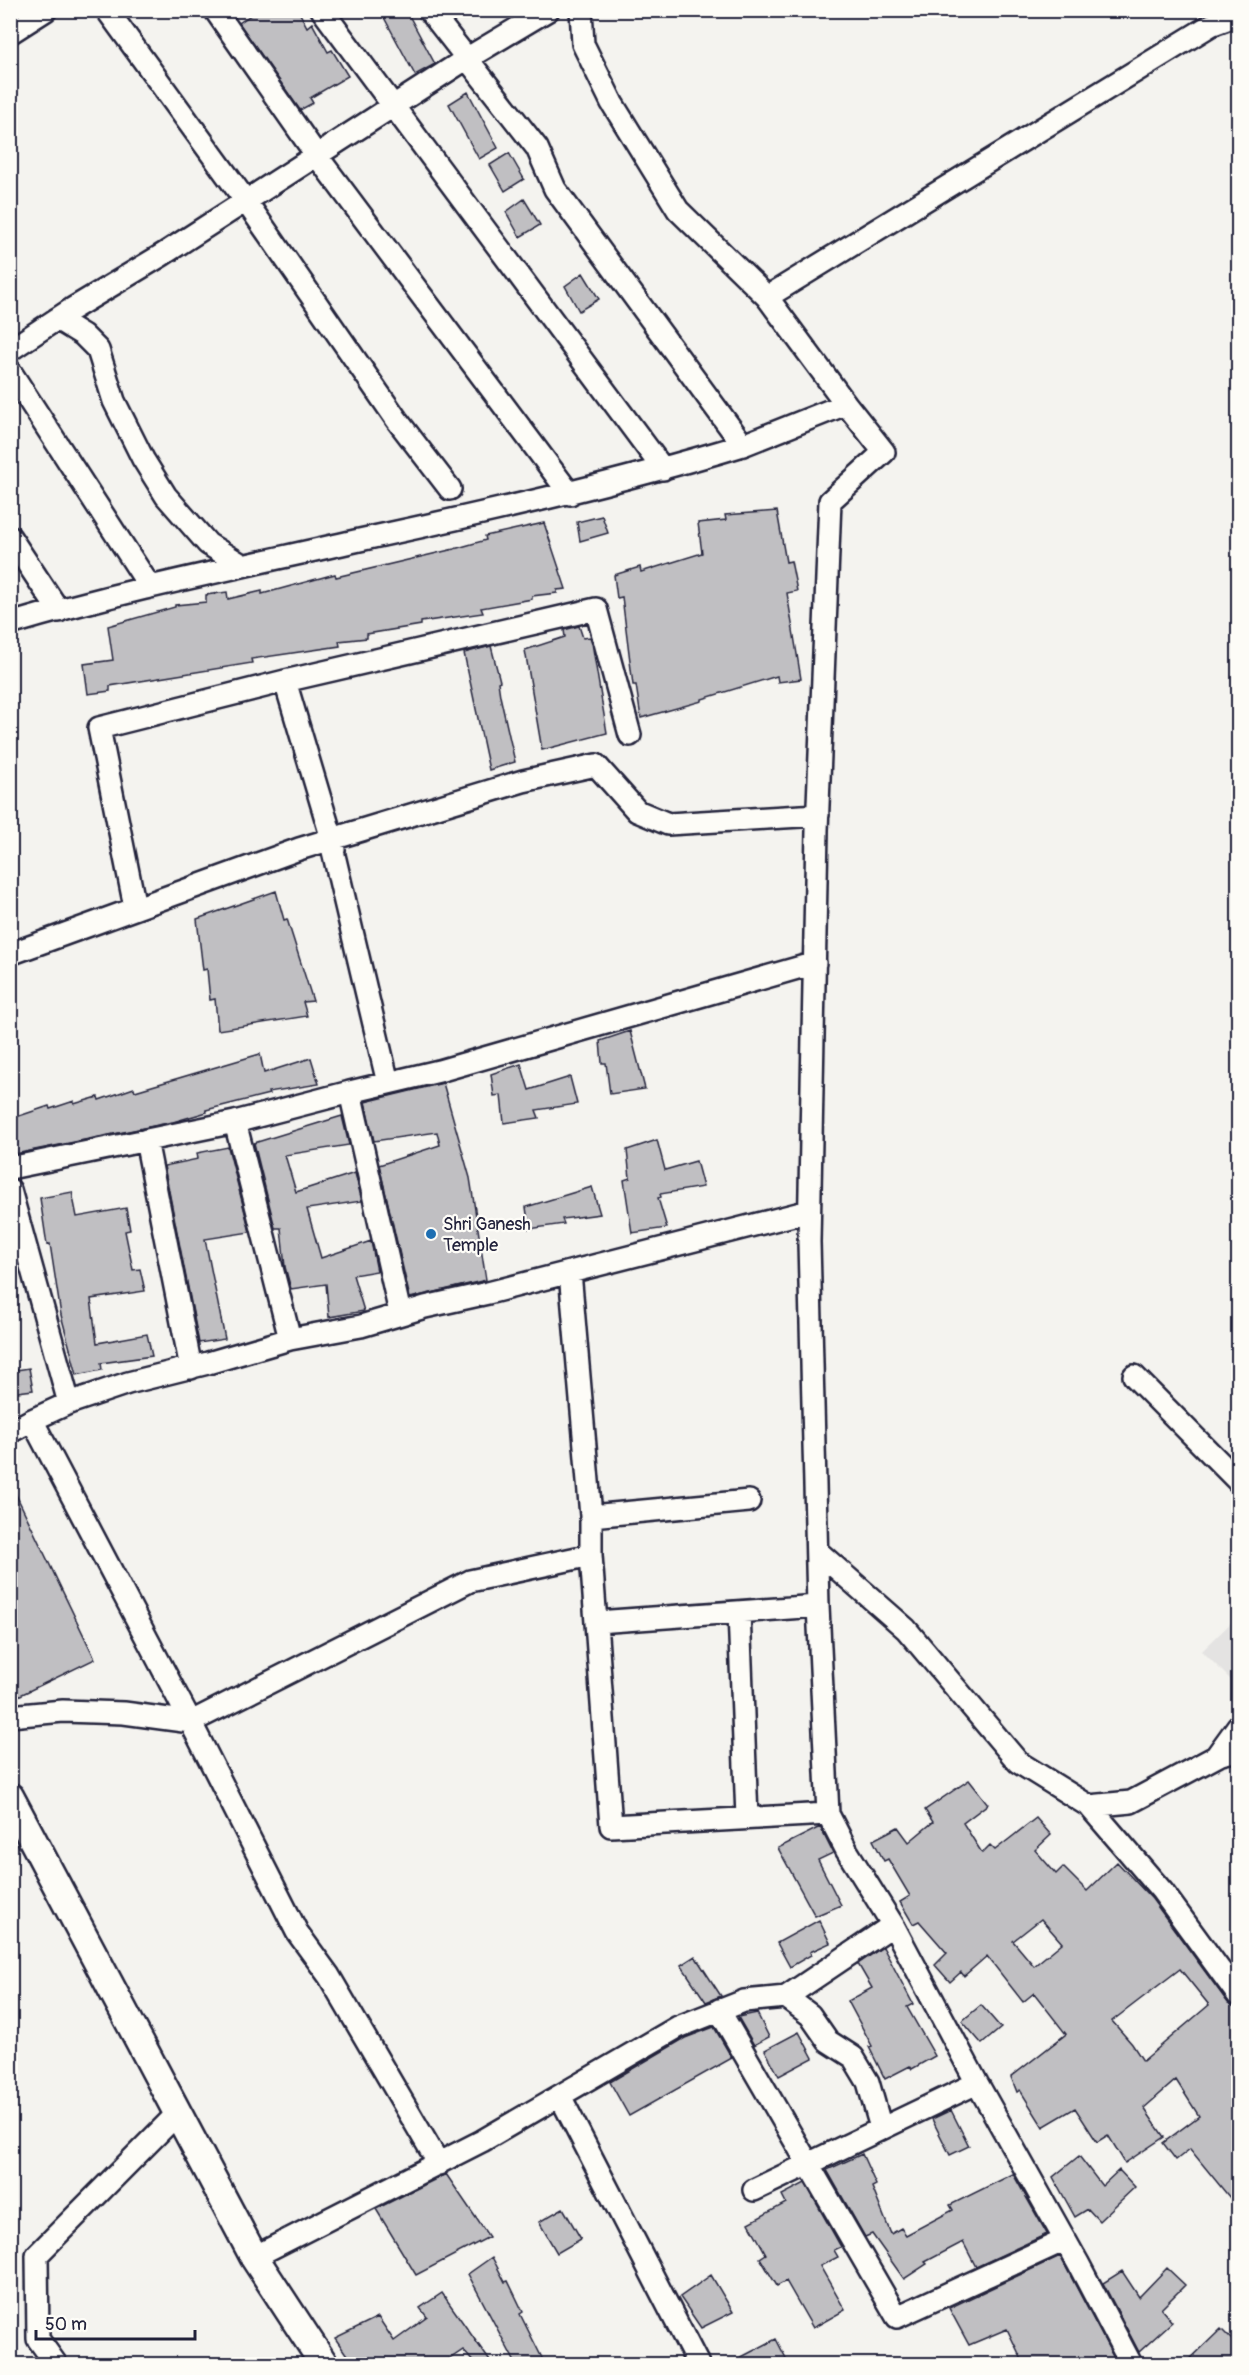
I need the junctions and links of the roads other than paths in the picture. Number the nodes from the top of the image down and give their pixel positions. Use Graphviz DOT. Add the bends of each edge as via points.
graph roads {
  1 [pos="46,10"];
  2 [pos="107,10"];
  3 [pos="215,10"];
  4 [pos="322,10"];
  5 [pos="429,10"];
  6 [pos="548,10"];
  7 [pos="581,10"];
  8 [pos="1239,15"];
  9 [pos="10,33"];
  10 [pos="466,59"];
  11 [pos="392,107"];
  12 [pos="317,156"];
  13 [pos="245,200"];
  14 [pos="767,297"];
  15 [pos="57,319"];
  16 [pos="10,350"];
  17 [pos="10,371"];
  18 [pos="846,404"];
  19 [pos="744,445"];
  20 [pos="663,469"];
  21 [pos="450,489"];
  22 [pos="570,494"];
  23 [pos="10,537"];
  24 [pos="242,565"];
  25 [pos="150,587"];
  26 [pos="59,611"];
  27 [pos="10,624"];
  28 [pos="285,681"];
  29 [pos="630,735"];
  30 [pos="818,815"];
  31 [pos="332,839"];
  32 [pos="135,907"];
  33 [pos="10,954"];
  34 [pos="815,963"];
  35 [pos="388,1083"];
  36 [pos="350,1092"];
  37 [pos="235,1122"];
  38 [pos="146,1140"];
  39 [pos="10,1168"];
  40 [pos="10,1190"];
  41 [pos="810,1211"];
  42 [pos="570,1272"];
  43 [pos="400,1313"];
  44 [pos="290,1339"];
  45 [pos="190,1368"];
  46 [pos="1134,1376"];
  47 [pos="69,1402"];
  48 [pos="32,1420"];
  49 [pos="10,1432"];
  50 [pos="1239,1481"];
  51 [pos="749,1501"];
  52 [pos="591,1515"];
  53 [pos="817,1551"];
  54 [pos="591,1555"];
  55 [pos="819,1606"];
  56 [pos="739,1612"];
  57 [pos="597,1622"];
  58 [pos="10,1716"];
  59 [pos="191,1722"];
  60 [pos="1239,1726"];
  61 [pos="1239,1750"];
  62 [pos="1217,1755"];
  63 [pos="10,1797"];
  64 [pos="1089,1806"];
  65 [pos="828,1814"];
  66 [pos="747,1818"];
  67 [pos="893,1925"];
  68 [pos="1239,1995"];
  69 [pos="786,1997"];
  70 [pos="719,2010"];
  71 [pos="977,2083"];
  72 [pos="560,2096"];
  73 [pos="177,2114"];
  74 [pos="881,2128"];
  75 [pos="439,2164"];
  76 [pos="807,2165"];
  77 [pos="754,2190"];
  78 [pos="1065,2240"];
  79 [pos="254,2257"];
  80 [pos="57,2364"];
  81 [pos="324,2364"];
  82 [pos="698,2364"];
  83 [pos="1131,2364"];
  1 -- 9 [label="street"];
  2 -- 13 [label="street"];
  3 -- 12 [label="street"];
  4 -- 11 [label="street"];
  5 -- 10 [label="street"];
  6 -- 10 [label="street"];
  7 -- 14 [label="street" via="583,44 612,103 678,210"];
  8 -- 14 [label="street" via="1210,25"];
  10 -- 11 [label="street"];
  10 -- 19 [label="street" via="537,148 555,189"];
  11 -- 12 [label="street"];
  11 -- 20 [label="street"];
  12 -- 13 [label="street"];
  12 -- 22 [label="street"];
  13 -- 15 [label="street"];
  13 -- 21 [label="street" via="397,420"];
  14 -- 18 [label="street"];
  15 -- 16 [label="street"];
  15 -- 24 [label="street" via="98,350 114,401 166,496 208,544"];
  17 -- 25 [label="street"];
  18 -- 19 [label="street"];
  18 -- 30 [label="street" via="884,452 830,501"];
  19 -- 20 [label="street"];
  20 -- 22 [label="street"];
  22 -- 24 [label="street"];
  23 -- 26 [label="street"];
  24 -- 25 [label="street"];
  25 -- 26 [label="street"];
  26 -- 27 [label="street"];
  28 -- 29 [label="street" via="596,609"];
  28 -- 31 [label="street"];
  28 -- 32 [label="street" via="99,728"];
  30 -- 31 [label="street" via="668,824 637,811 596,765 523,781"];
  30 -- 34 [label="street"];
  31 -- 32 [label="street"];
  31 -- 35 [label="street"];
  32 -- 33 [label="street"];
  34 -- 35 [label="street"];
  34 -- 41 [label="street"];
  35 -- 36 [label="street"];
  36 -- 37 [label="street"];
  36 -- 43 [label="street"];
  37 -- 38 [label="street"];
  37 -- 44 [label="street"];
  38 -- 39 [label="street"];
  38 -- 45 [label="street"];
  40 -- 47 [label="street"];
  41 -- 42 [label="street"];
  41 -- 53 [label="street"];
  42 -- 43 [label="street"];
  42 -- 52 [label="street"];
  43 -- 44 [label="street" via="361,1326"];
  44 -- 45 [label="street"];
  45 -- 47 [label="street"];
  46 -- 50 [label="street"];
  47 -- 48 [label="street"];
  48 -- 49 [label="street"];
  48 -- 59 [label="street"];
  51 -- 52 [label="street"];
  52 -- 54 [label="street"];
  53 -- 55 [label="street"];
  53 -- 64 [label="street" via="906,1629 1018,1762"];
  54 -- 57 [label="street"];
  54 -- 59 [label="street" via="470,1581"];
  55 -- 56 [label="street"];
  55 -- 65 [label="street"];
  56 -- 57 [label="street"];
  56 -- 66 [label="street"];
  57 -- 66 [label="street" via="611,1826"];
  58 -- 59 [label="street" via="114,1712"];
  59 -- 75 [label="street" via="297,1932 330,1976"];
  60 -- 62 [label="street"];
  61 -- 62 [label="street"];
  62 -- 64 [label="street" via="1131,1802"];
  63 -- 73 [label="street"];
  64 -- 68 [label="street" via="1162,1891"];
  65 -- 66 [label="street"];
  65 -- 67 [label="street"];
  67 -- 69 [label="street"];
  67 -- 71 [label="street"];
  69 -- 70 [label="street" via="744,2001"];
  69 -- 74 [label="street" via="810,2015 828,2041 853,2057 868,2082"];
  70 -- 72 [label="street" via="678,2027"];
  70 -- 76 [label="street"];
  71 -- 74 [label="street"];
  71 -- 78 [label="street"];
  72 -- 75 [label="street"];
  72 -- 82 [label="street"];
  73 -- 79 [label="street"];
  73 -- 80 [label="street" via="37,2255 38,2339"];
  74 -- 76 [label="street"];
  75 -- 79 [label="street"];
  76 -- 77 [label="street"];
  76 -- 78 [label="street" via="897,2317"];
  78 -- 83 [label="street"];
  79 -- 81 [label="street"];
}
